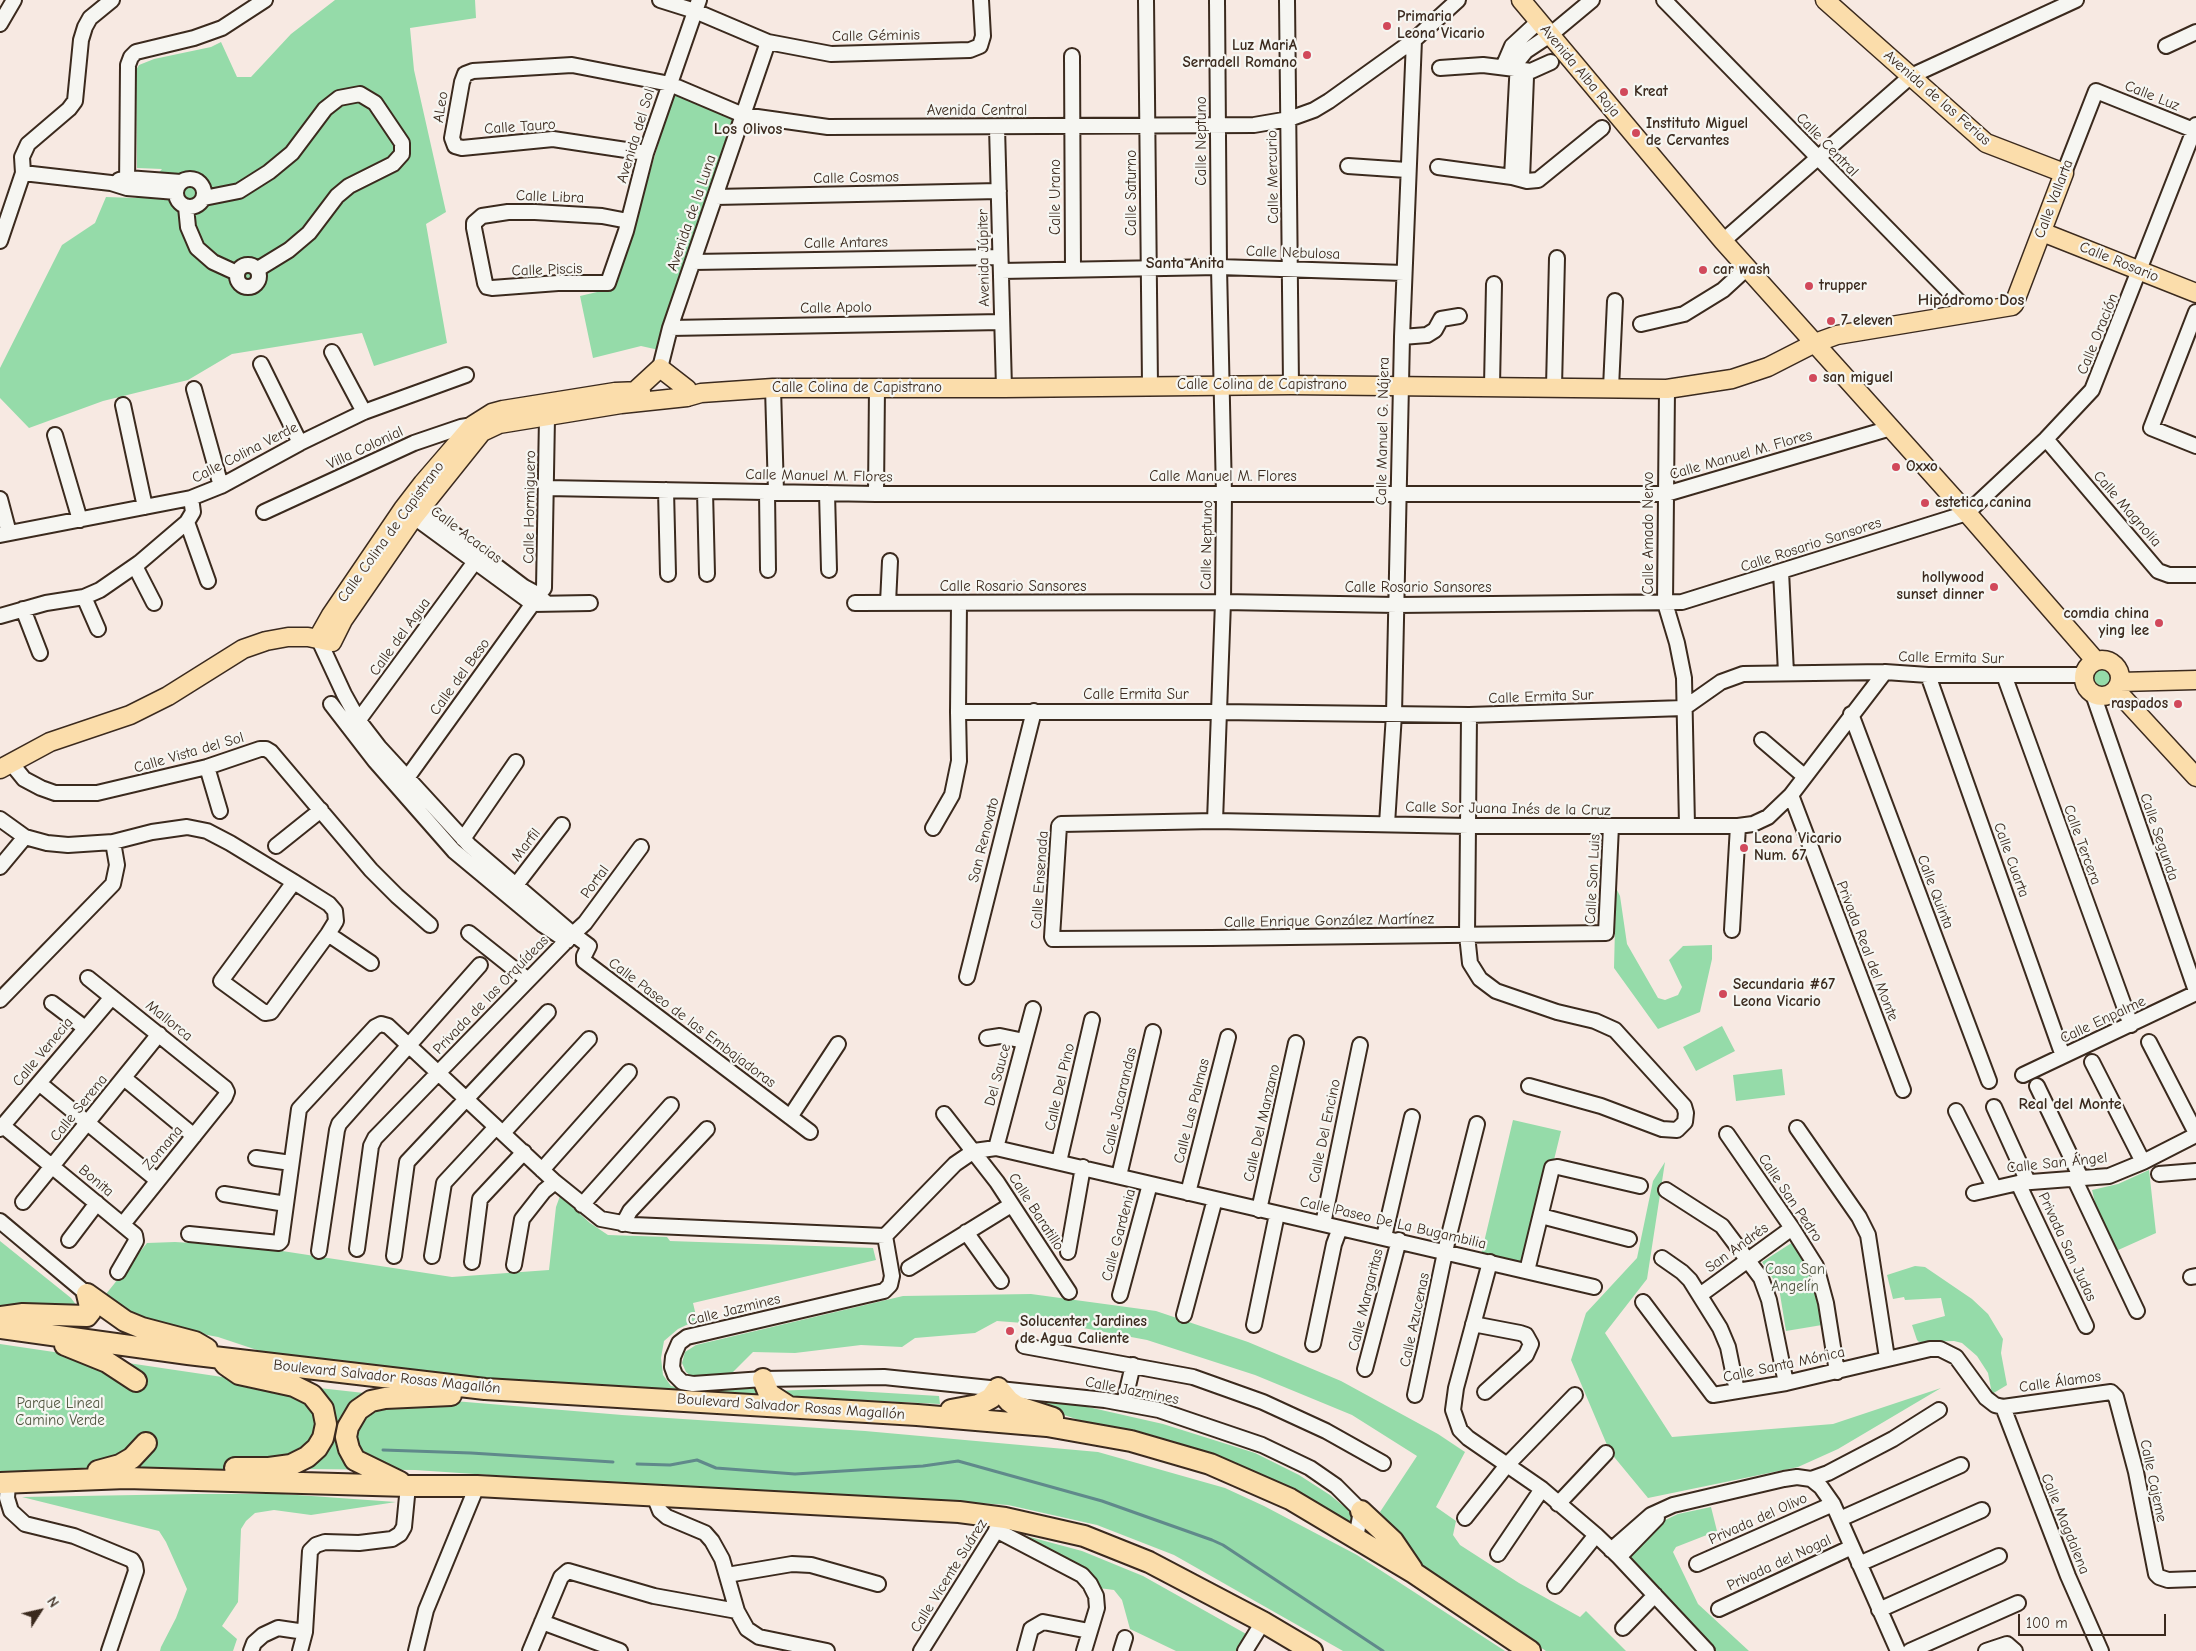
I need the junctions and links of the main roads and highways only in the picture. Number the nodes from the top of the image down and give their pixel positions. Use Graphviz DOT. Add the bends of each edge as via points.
graph roads {
  1 [pos="1521,0"];
  2 [pos="1833,2"];
  3 [pos="2064,173"];
  4 [pos="2042,232"];
  5 [pos="2196,293"];
  6 [pos="2012,306"];
  7 [pos="1815,342"];
  8 [pos="692,393"];
  9 [pos="635,397"];
  10 [pos="478,429"];
  11 [pos="2096,660"];
  12 [pos="2196,680"];
  13 [pos="2118,686"];
  14 [pos="5,766"];
  15 [pos="2196,777"];
  16 [pos="0,1316"];
  17 [pos="0,1328"];
  18 [pos="26,1332"];
  19 [pos="218,1357"];
  20 [pos="763,1378"];
  21 [pos="136,1381"];
  22 [pos="518,1391"];
  23 [pos="789,1407"];
  24 [pos="903,1414"];
  25 [pos="1131,1441"];
  26 [pos="146,1443"];
  27 [pos="126,1478"];
  28 [pos="29,1482"];
  29 [pos="4,1483"];
  30 [pos="408,1486"];
  31 [pos="1361,1511"];
  32 [pos="1414,1573"];
  33 [pos="1312,1651"];
  34 [pos="1530,1651"];
  1 -- 7 [label="main road, Avenida Alba Roja" via="1723,241"];
  2 -- 3 [label="main road, Avenida de las Ferias" via="1986,143"];
  3 -- 4 [label="main road, Calle Vallarta"];
  4 -- 5 [label="main road, Calle Rosario"];
  4 -- 6 [label="main road, Calle Vallarta"];
  6 -- 7 [label="main road, Calle Colina de Capistrano"];
  7 -- 8 [label="main road, Calle Colina de Capistrano" via="1768,367 1732,379 1667,389 1291,384 773,388"];
  7 -- 11 [label="main road, Avenida Alba Roja"];
  8 -- 9 [label="main road, Calle Colina de Capistrano"];
  8 -- 9 [label="main road" via="660,368"];
  9 -- 10 [label="main road, Calle Colina de Capistrano"];
  9 -- 10 [label="main road, Calle Colina de Capistrano" via="615,392 502,410 492,413"];
  10 -- 14 [label="main road, Calle Colina de Capistrano" via="423,483 412,509 331,615 325,645 288,637 266,640 243,649 168,696 130,715 50,742"];
  11 -- 13 [label="main road" via="2112,662 2120,672"];
  11 -- 13 [label="main road" via="2084,675 2085,684 2093,694 2105,696"];
  12 -- 13 [label="main road"];
  13 -- 15 [label="main road"];
  16 -- 19 [label="highway" via="86,1316 91,1311 87,1294 125,1320 142,1328 195,1342"];
  17 -- 18 [label="highway, Boulevard Salvador Rosas Magallón"];
  18 -- 19 [label="highway, Boulevard Salvador Rosas Magallón"];
  18 -- 21 [label="highway" via="71,1346 107,1362"];
  19 -- 22 [label="highway, Boulevard Salvador Rosas Magallón"];
  19 -- 27 [label="highway" via="239,1374 294,1386 312,1395 323,1408 326,1424 318,1448 291,1464 269,1468 176,1470"];
  20 -- 23 [label="highway" via="769,1394"];
  22 -- 23 [label="highway, Boulevard Salvador Rosas Magallón"];
  22 -- 30 [label="highway" via="385,1398 358,1410 346,1437 355,1460"];
  23 -- 24 [label="highway, Boulevard Salvador Rosas Magallón"];
  24 -- 25 [label="highway, Boulevard Salvador Rosas Magallón" via="1047,1426"];
  24 -- 25 [label="highway" via="969,1408 985,1402 998,1388 1009,1401 1024,1410"];
  25 -- 32 [label="highway, Boulevard Salvador Rosas Magallón" via="1210,1464 1290,1499"];
  26 -- 28 [label="highway" via="132,1458 110,1469"];
  27 -- 28 [label="highway"];
  27 -- 30 [label="highway"];
  28 -- 29 [label="highway"];
  30 -- 33 [label="highway" via="477,1486 959,1512 1000,1524 1055,1528 1113,1546 1150,1562"];
  31 -- 32 [label="highway" via="1393,1540"];
  32 -- 34 [label="highway, Boulevard Salvador Rosas Magallón"];
}
